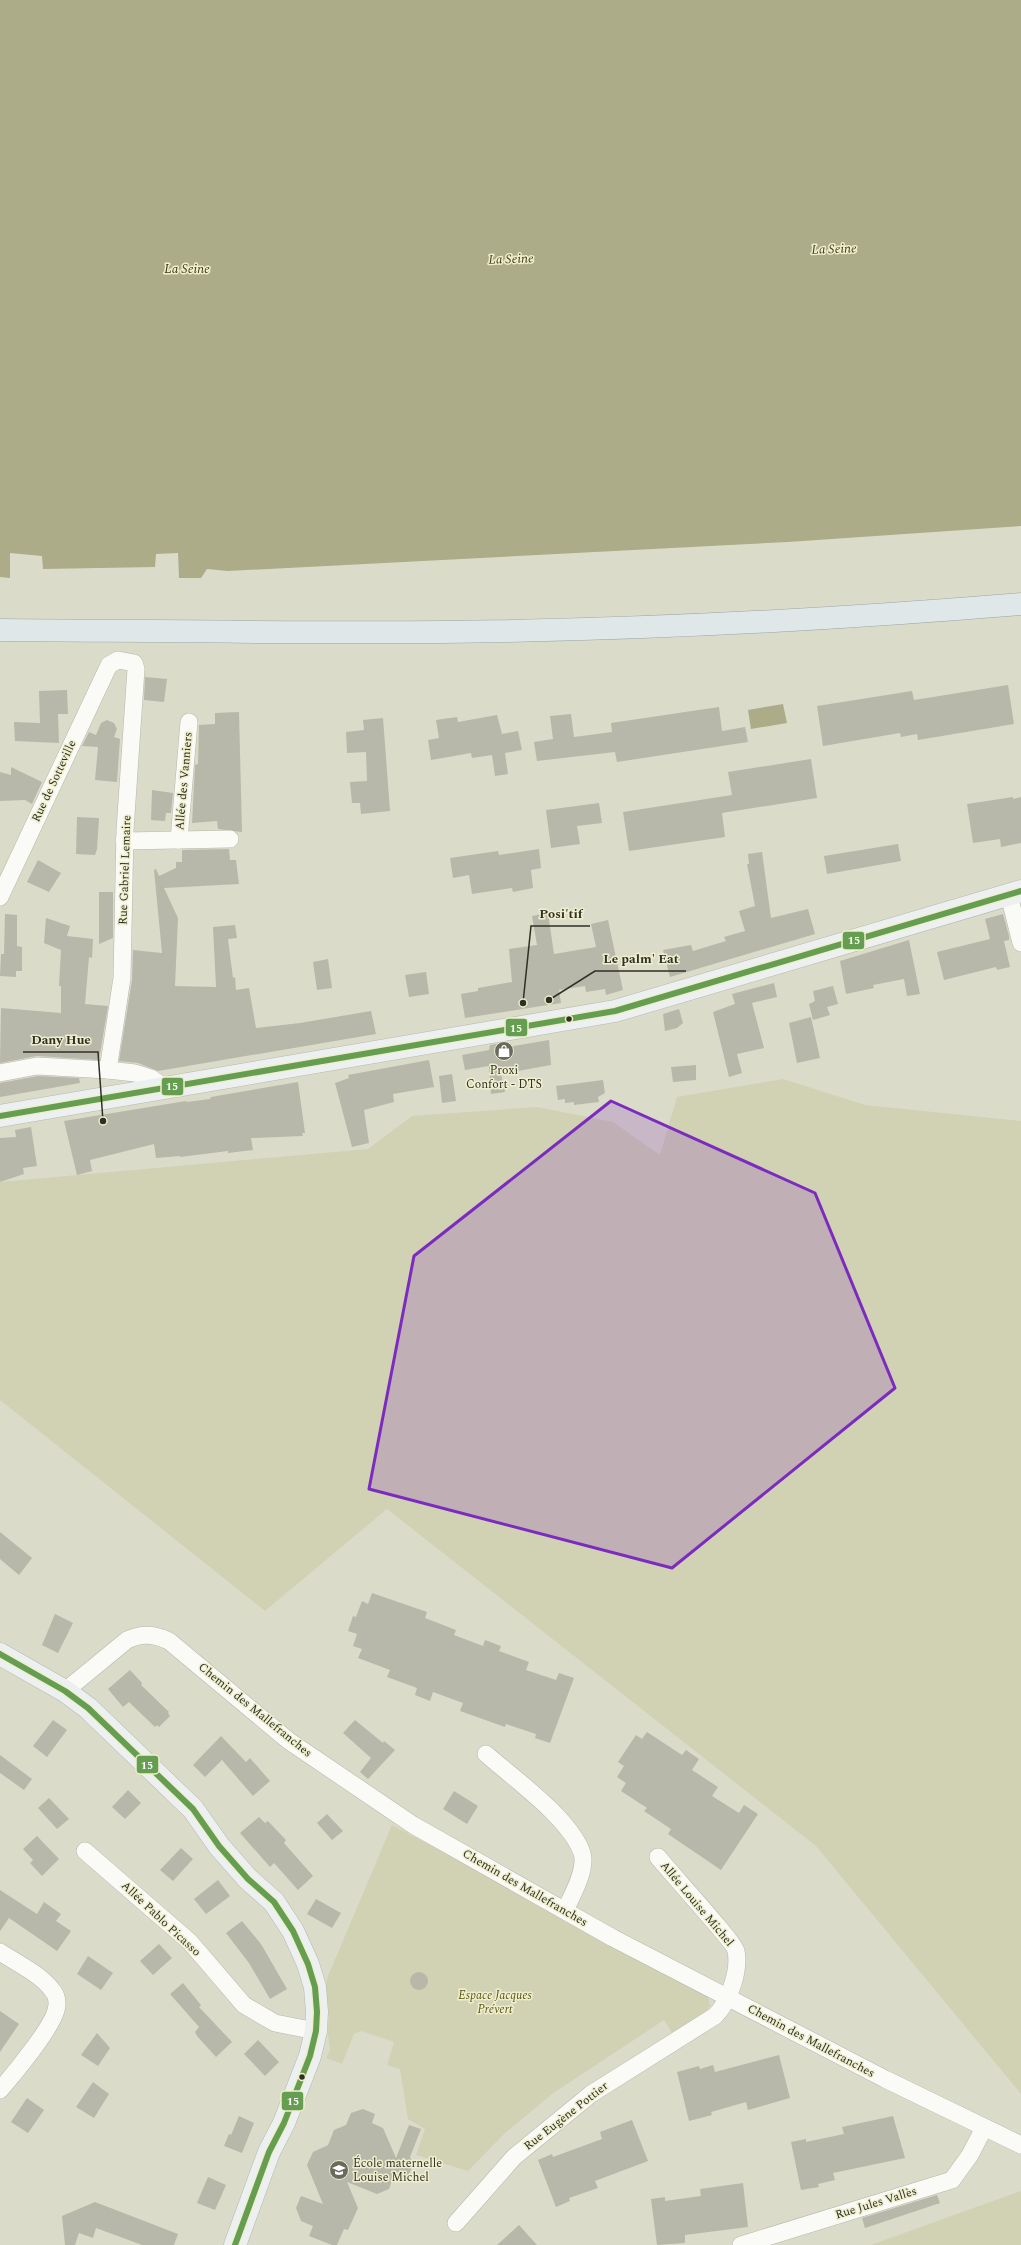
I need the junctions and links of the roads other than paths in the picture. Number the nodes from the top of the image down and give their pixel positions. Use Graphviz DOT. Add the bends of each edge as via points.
graph roads {
  1 [pos="1021,604"];
  2 [pos="0,630"];
  3 [pos="109,665"];
  4 [pos="189,722"];
  5 [pos="230,839"];
  6 [pos="179,840"];
  7 [pos="124,841"];
  8 [pos="1015,893"];
  9 [pos="0,897"];
  10 [pos="1021,943"];
  11 [pos="108,1070"];
  12 [pos="0,1073"];
  13 [pos="165,1088"];
  14 [pos="0,1116"];
  15 [pos="0,1654"];
  16 [pos="65,1691"];
  17 [pos="486,1754"];
  18 [pos="85,1850"];
  19 [pos="658,1857"];
  20 [pos="565,1910"];
  21 [pos="0,1952"];
  22 [pos="727,1997"];
  23 [pos="316,2031"];
  24 [pos="0,2090"];
  25 [pos="984,2128"];
  26 [pos="1021,2145"];
  27 [pos="456,2223"];
  28 [pos="235,2245"];
  29 [pos="741,2245"];
  1 -- 2 [label="main road" via="802,620 642,627 443,632"];
  3 -- 7 [label="street, Rue Gabriel Lemaire" via="118,660 128,660 134,663 136,669"];
  3 -- 9 [label="street, Rue de Sotteville"];
  4 -- 6 [label="street, Allée des Vanniers"];
  5 -- 6 [label="street, Allée des Vanniers"];
  6 -- 7 [label="street, Allée des Vanniers"];
  7 -- 11 [label="street, Rue Gabriel Lemaire" via="122,978"];
  8 -- 10 [label="street"];
  8 -- 13 [label="street" via="615,1010"];
  11 -- 12 [label="street" via="37,1066"];
  11 -- 13 [label="street" via="151,1078"];
  13 -- 14 [label="street"];
  15 -- 16 [label="street"];
  16 -- 20 [label="street, Chemin des Mallefranches" via="127,1640 136,1636 157,1635 169,1641 289,1741 413,1825"];
  16 -- 23 [label="street" via="110,1727 194,1809 219,1846 248,1879 274,1902 293,1931 308,1964 317,2000"];
  17 -- 20 [label="street" via="564,1823 582,1853 579,1882"];
  18 -- 23 [label="street, Allée Pablo Picasso" via="190,1942 244,2005 275,2023"];
  19 -- 22 [label="street, Allée Louise Michel" via="736,1950 737,1971"];
  20 -- 22 [label="street, Chemin des Mallefranches"];
  21 -- 24 [label="street" via="44,1982 52,1990 57,2005 50,2022 17,2071"];
  22 -- 25 [label="street, Chemin des Mallefranches"];
  22 -- 27 [label="street, Rue Eugène Pottier" via="724,2007 715,2016 591,2094 514,2157"];
  23 -- 28 [label="street" via="310,2056 284,2123 266,2159"];
  25 -- 26 [label="street, Chemin des Mallefranches"];
  25 -- 29 [label="street, Rue Jules Vallès" via="970,2155 952,2180"];
}
